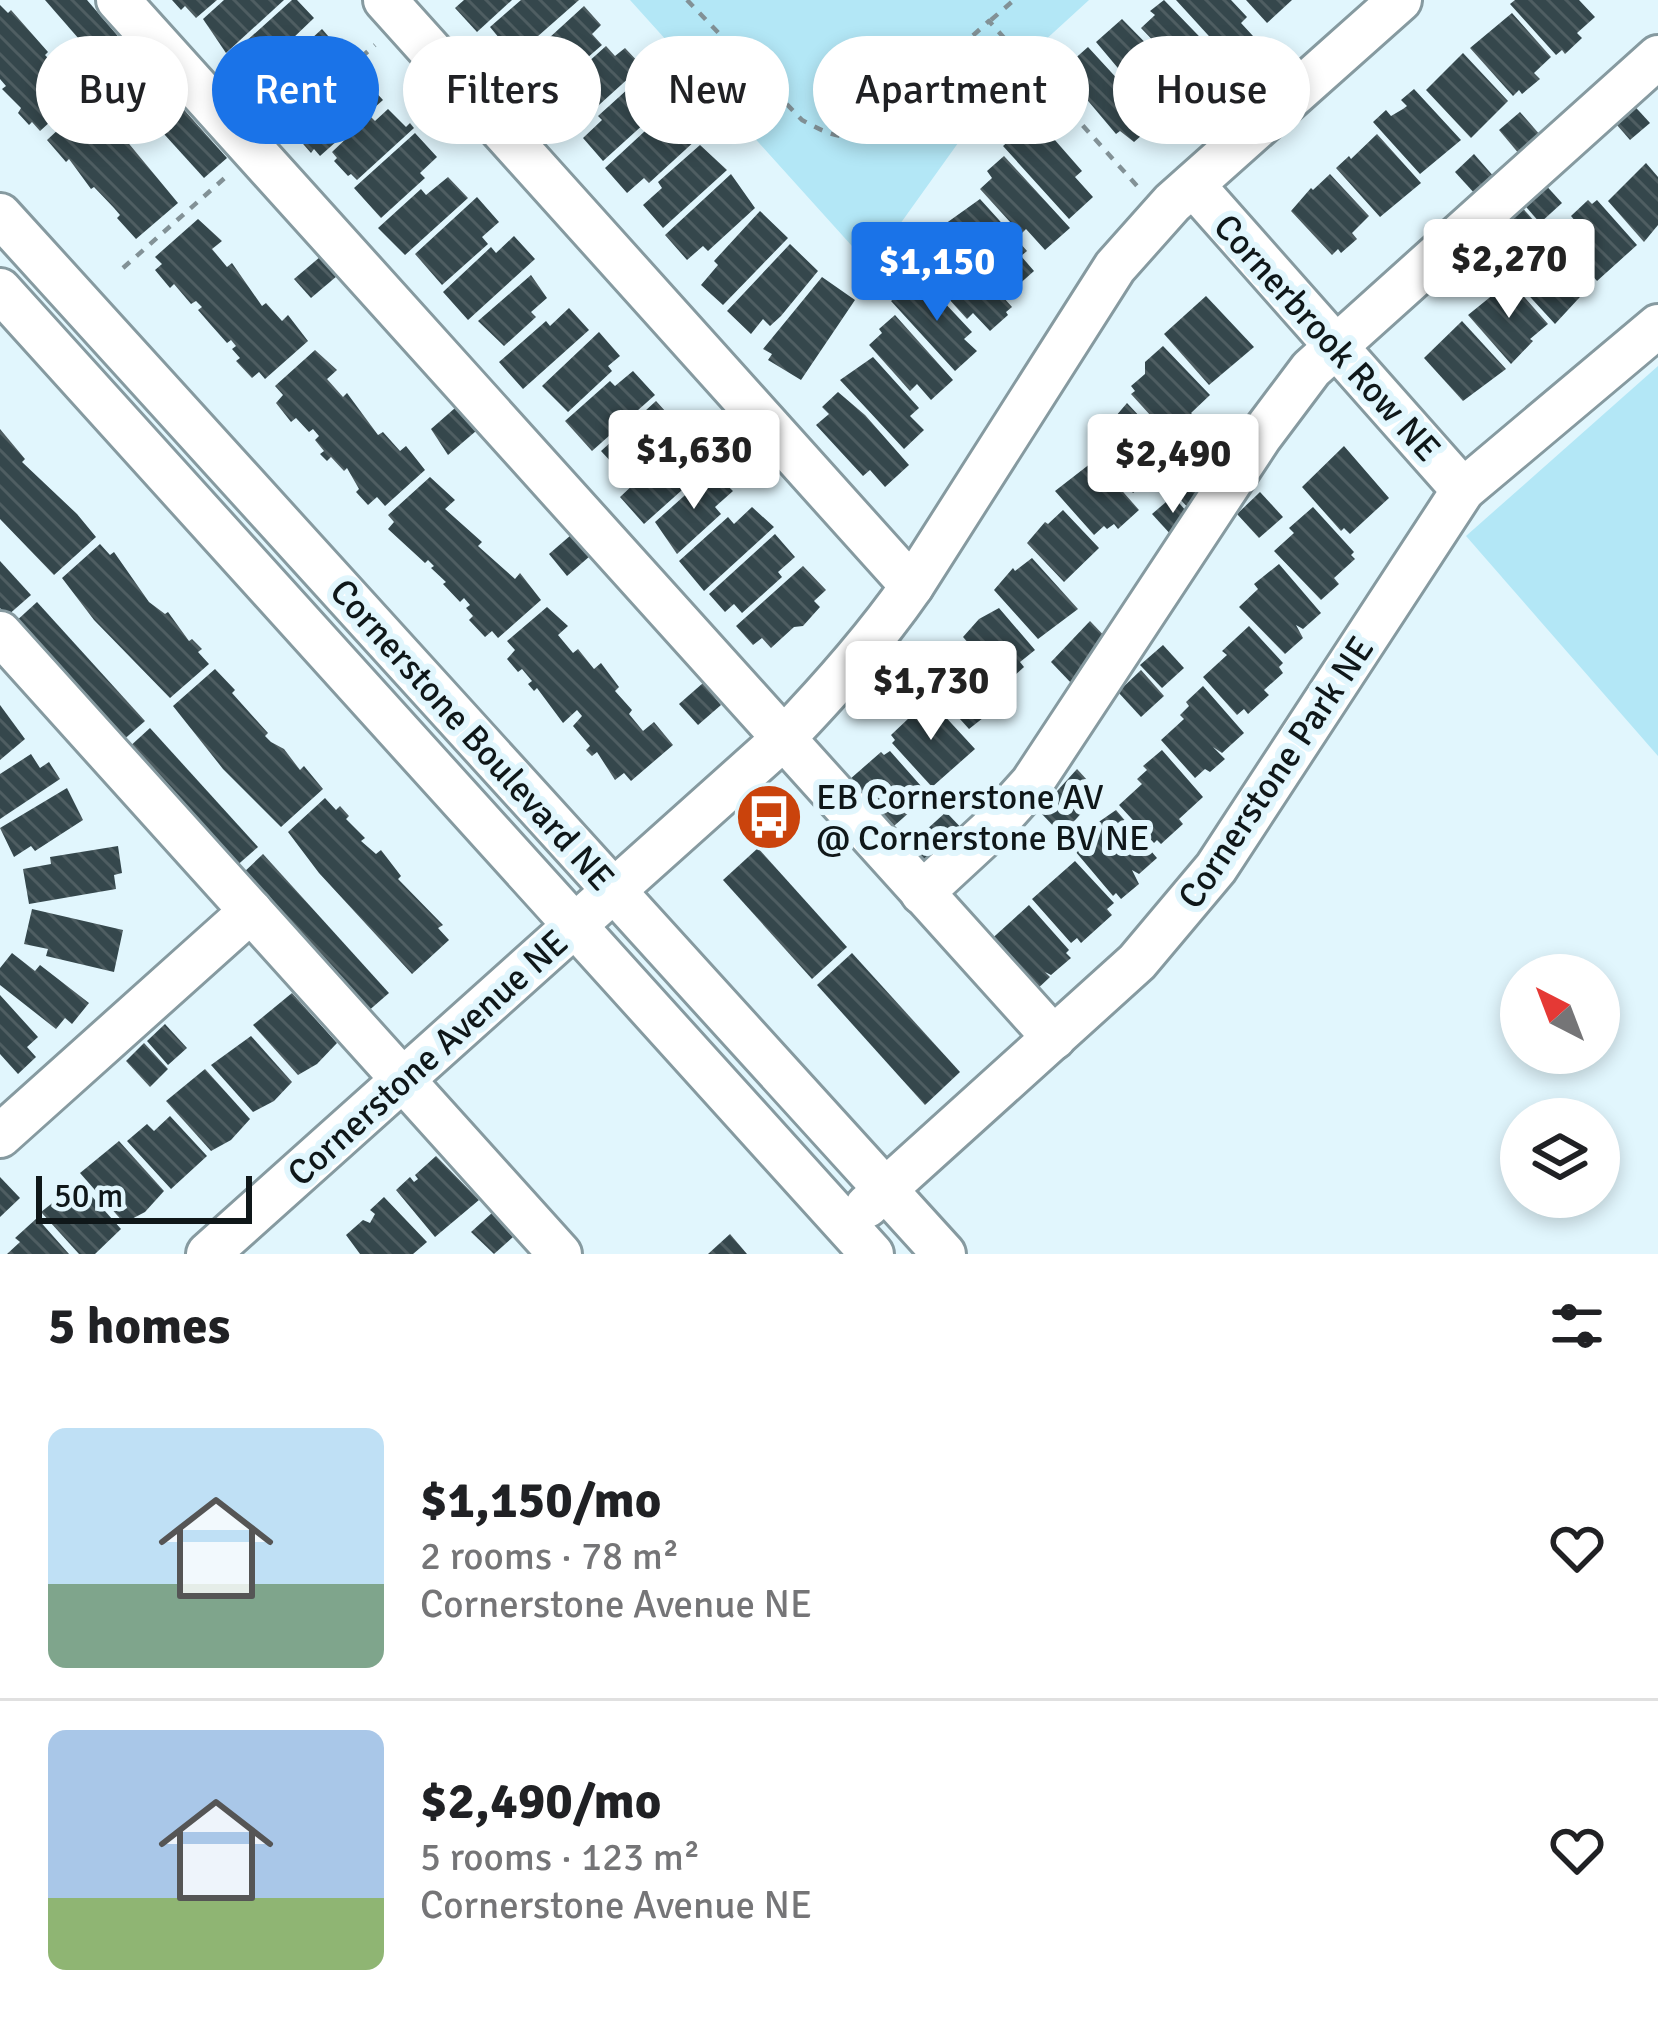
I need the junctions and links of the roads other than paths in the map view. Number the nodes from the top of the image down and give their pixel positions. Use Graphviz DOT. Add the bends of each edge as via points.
graph roads {
  1 [pos="118,0"];
  2 [pos="385,0"];
  3 [pos="1400,0"];
  4 [pos="1658,57"];
  5 [pos="1178,199"];
  6 [pos="0,215"];
  7 [pos="63,286"];
  8 [pos="9,317"];
  9 [pos="1658,326"];
  10 [pos="1335,346"];
  11 [pos="1463,490"];
  12 [pos="912,586"];
  13 [pos="0,633"];
  14 [pos="783,739"];
  15 [pos="614,888"];
  16 [pos="922,893"];
  17 [pos="251,910"];
  18 [pos="574,924"];
  19 [pos="1054,1038"];
  20 [pos="402,1078"];
  21 [pos="0,1136"];
  22 [pos="886,1189"];
  23 [pos="859,1240"];
  24 [pos="545,1249"];
  25 [pos="208,1254"];
  26 [pos="944,1254"];
  1 -- 14 [label="street"];
  2 -- 12 [label="street"];
  3 -- 5 [label="street, Cornerstone Avenue NE"];
  4 -- 10 [label="street"];
  5 -- 10 [label="street, Cornerbrook Row NE"];
  5 -- 12 [label="street, Cornerstone Avenue NE" via="1083,312"];
  6 -- 7 [label="street, Cornerstone Boulevard NE"];
  7 -- 8 [label="street"];
  7 -- 15 [label="street, Cornerstone Boulevard NE"];
  8 -- 18 [label="street, Cornerstone Boulevard NE"];
  9 -- 11 [label="street, Cornerstone Park NE"];
  10 -- 11 [label="street, Cornerbrook Row NE"];
  10 -- 16 [label="street" via="1260,437 1032,784"];
  11 -- 19 [label="street, Cornerstone Park NE" via="1216,868 1137,962"];
  12 -- 14 [label="street, Cornerstone Avenue NE" via="877,637"];
  13 -- 17 [label="street"];
  14 -- 15 [label="street, Cornerstone Avenue NE"];
  14 -- 16 [label="street"];
  15 -- 18 [label="street, Cornerstone Avenue NE"];
  15 -- 22 [label="street, Cornerstone Boulevard NE"];
  16 -- 19 [label="street"];
  17 -- 20 [label="street"];
  17 -- 21 [label="street"];
  18 -- 20 [label="street, Cornerstone Avenue NE"];
  18 -- 23 [label="street, Cornerstone Boulevard NE"];
  19 -- 22 [label="street, Cornerstone Park NE"];
  20 -- 24 [label="street"];
  20 -- 25 [label="street, Cornerstone Avenue NE"];
  22 -- 23 [label="street, Cornerstone Park NE"];
  22 -- 26 [label="street, Cornerstone Boulevard NE"];
}
